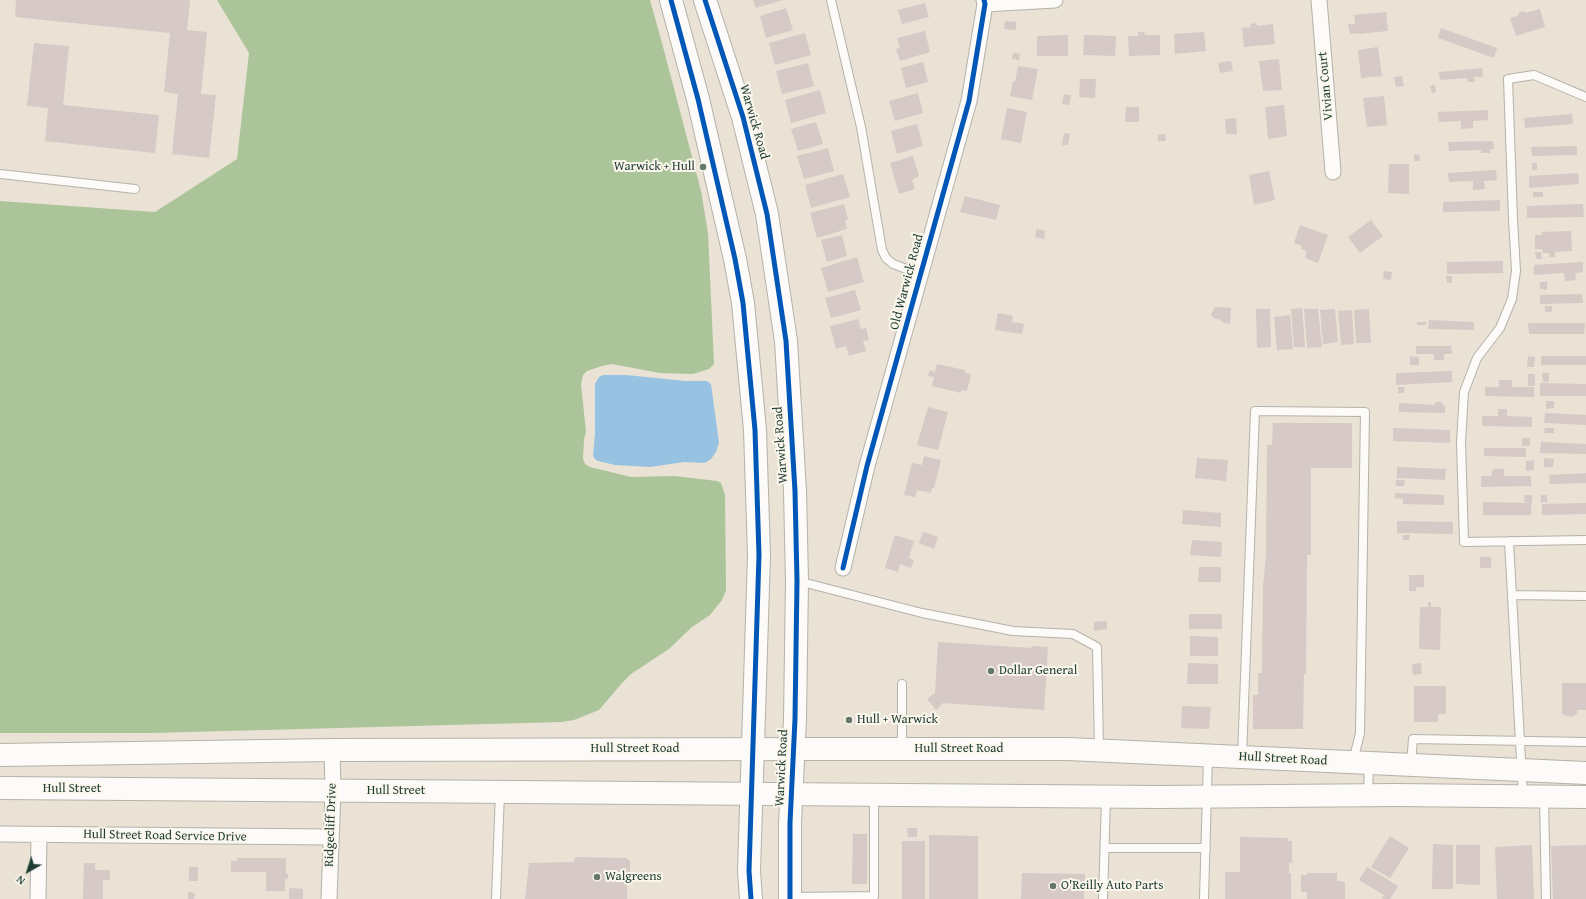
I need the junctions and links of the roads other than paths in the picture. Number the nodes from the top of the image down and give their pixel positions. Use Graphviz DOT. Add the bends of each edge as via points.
graph roads {
  1 [pos="671,0"];
  2 [pos="705,0"];
  3 [pos="831,0"];
  4 [pos="1055,0"];
  5 [pos="1319,0"];
  6 [pos="985,2"];
  7 [pos="1586,97"];
  8 [pos="1333,172"];
  9 [pos="0,174"];
  10 [pos="135,189"];
  11 [pos="920,274"];
  12 [pos="1586,540"];
  13 [pos="1509,541"];
  14 [pos="843,568"];
  15 [pos="797,581"];
  16 [pos="1512,595"];
  17 [pos="1586,596"];
  18 [pos="902,684"];
  19 [pos="1521,741"];
  20 [pos="1586,742"];
  21 [pos="754,749"];
  22 [pos="795,749"];
  23 [pos="902,749"];
  24 [pos="332,750"];
  25 [pos="1099,750"];
  26 [pos="0,755"];
  27 [pos="1208,756"];
  28 [pos="1242,757"];
  29 [pos="1361,763"];
  30 [pos="1411,766"];
  31 [pos="1522,771"];
  32 [pos="1586,774"];
  33 [pos="0,788"];
  34 [pos="333,790"];
  35 [pos="500,792"];
  36 [pos="752,794"];
  37 [pos="792,794"];
  38 [pos="874,794"];
  39 [pos="1368,795"];
  40 [pos="1106,796"];
  41 [pos="1207,796"];
  42 [pos="1533,797"];
  43 [pos="1586,797"];
  44 [pos="0,834"];
  45 [pos="39,834"];
  46 [pos="330,837"];
  47 [pos="1105,848"];
  48 [pos="1206,848"];
  49 [pos="790,898"];
  50 [pos="38,899"];
  51 [pos="329,899"];
  52 [pos="496,899"];
  53 [pos="751,899"];
  54 [pos="1103,899"];
  55 [pos="1204,899"];
  56 [pos="1546,899"];
  1 -- 21 [label="main road, Warwick Road" via="696,92 734,253 743,303 755,430 759,555"];
  2 -- 15 [label="main road, Warwick Road" via="743,118 767,214 786,341 795,491"];
  3 -- 11 [label="lane" via="861,127 882,250 893,264"];
  4 -- 6 [label="street"];
  5 -- 8 [label="street, Vivian Court"];
  6 -- 11 [label="street, Old Warwick Road" via="969,101"];
  7 -- 13 [label="lane" via="1534,75 1508,78 1516,271 1512,299 1500,328 1477,358 1464,392 1461,442 1464,542"];
  9 -- 10 [label="lane"];
  11 -- 14 [label="street, Old Warwick Road" via="867,466"];
  12 -- 13 [label="lane"];
  13 -- 16 [label="lane"];
  15 -- 22 [label="main road, Warwick Road"];
  15 -- 25 [label="lane" via="922,613 1013,631 1073,634 1097,647"];
  16 -- 17 [label="lane"];
  16 -- 19 [label="lane"];
  18 -- 23 [label="lane"];
  19 -- 20 [label="lane"];
  19 -- 30 [label="lane" via="1413,739"];
  19 -- 31 [label="lane"];
  21 -- 22 [label="main road, Hull Street Road"];
  21 -- 24 [label="main road, Hull Street Road"];
  21 -- 36 [label="main road, Warwick Road"];
  22 -- 23 [label="main road, Hull Street Road"];
  22 -- 37 [label="main road, Warwick Road"];
  23 -- 25 [label="main road, Hull Street Road"];
  24 -- 26 [label="main road"];
  24 -- 34 [label="street, Ridgecliff Drive"];
  25 -- 27 [label="main road, Hull Street Road"];
  27 -- 28 [label="main road, Hull Street Road"];
  27 -- 41 [label="lane"];
  28 -- 29 [label="main road, Hull Street Road"];
  28 -- 29 [label="lane" via="1255,411 1365,412"];
  29 -- 30 [label="main road, Hull Street Road"];
  29 -- 39 [label="lane"];
  30 -- 31 [label="main road, Hull Street Road"];
  31 -- 32 [label="main road, Hull Street Road"];
  31 -- 42 [label="lane"];
  33 -- 34 [label="main road, Hull Street"];
  34 -- 35 [label="main road, Hull Street"];
  34 -- 46 [label="street, Ridgecliff Drive"];
  35 -- 36 [label="main road, Hull Street"];
  35 -- 52 [label="lane"];
  36 -- 37 [label="main road, Hull Street"];
  36 -- 53 [label="main road, Warwick Road"];
  37 -- 38 [label="main road"];
  37 -- 49 [label="main road, Warwick Road"];
  38 -- 40 [label="main road"];
  38 -- 49 [label="lane" via="874,896"];
  39 -- 41 [label="main road"];
  39 -- 42 [label="main road"];
  40 -- 41 [label="main road"];
  40 -- 47 [label="lane"];
  41 -- 48 [label="lane"];
  42 -- 43 [label="main road"];
  42 -- 56 [label="lane"];
  44 -- 45 [label="street, Hull Street Road Service Drive"];
  45 -- 46 [label="street, Hull Street Road Service Drive"];
  45 -- 50 [label="street"];
  46 -- 51 [label="street, Ridgecliff Drive"];
  47 -- 48 [label="lane"];
  47 -- 54 [label="lane"];
  48 -- 55 [label="lane"];
}
